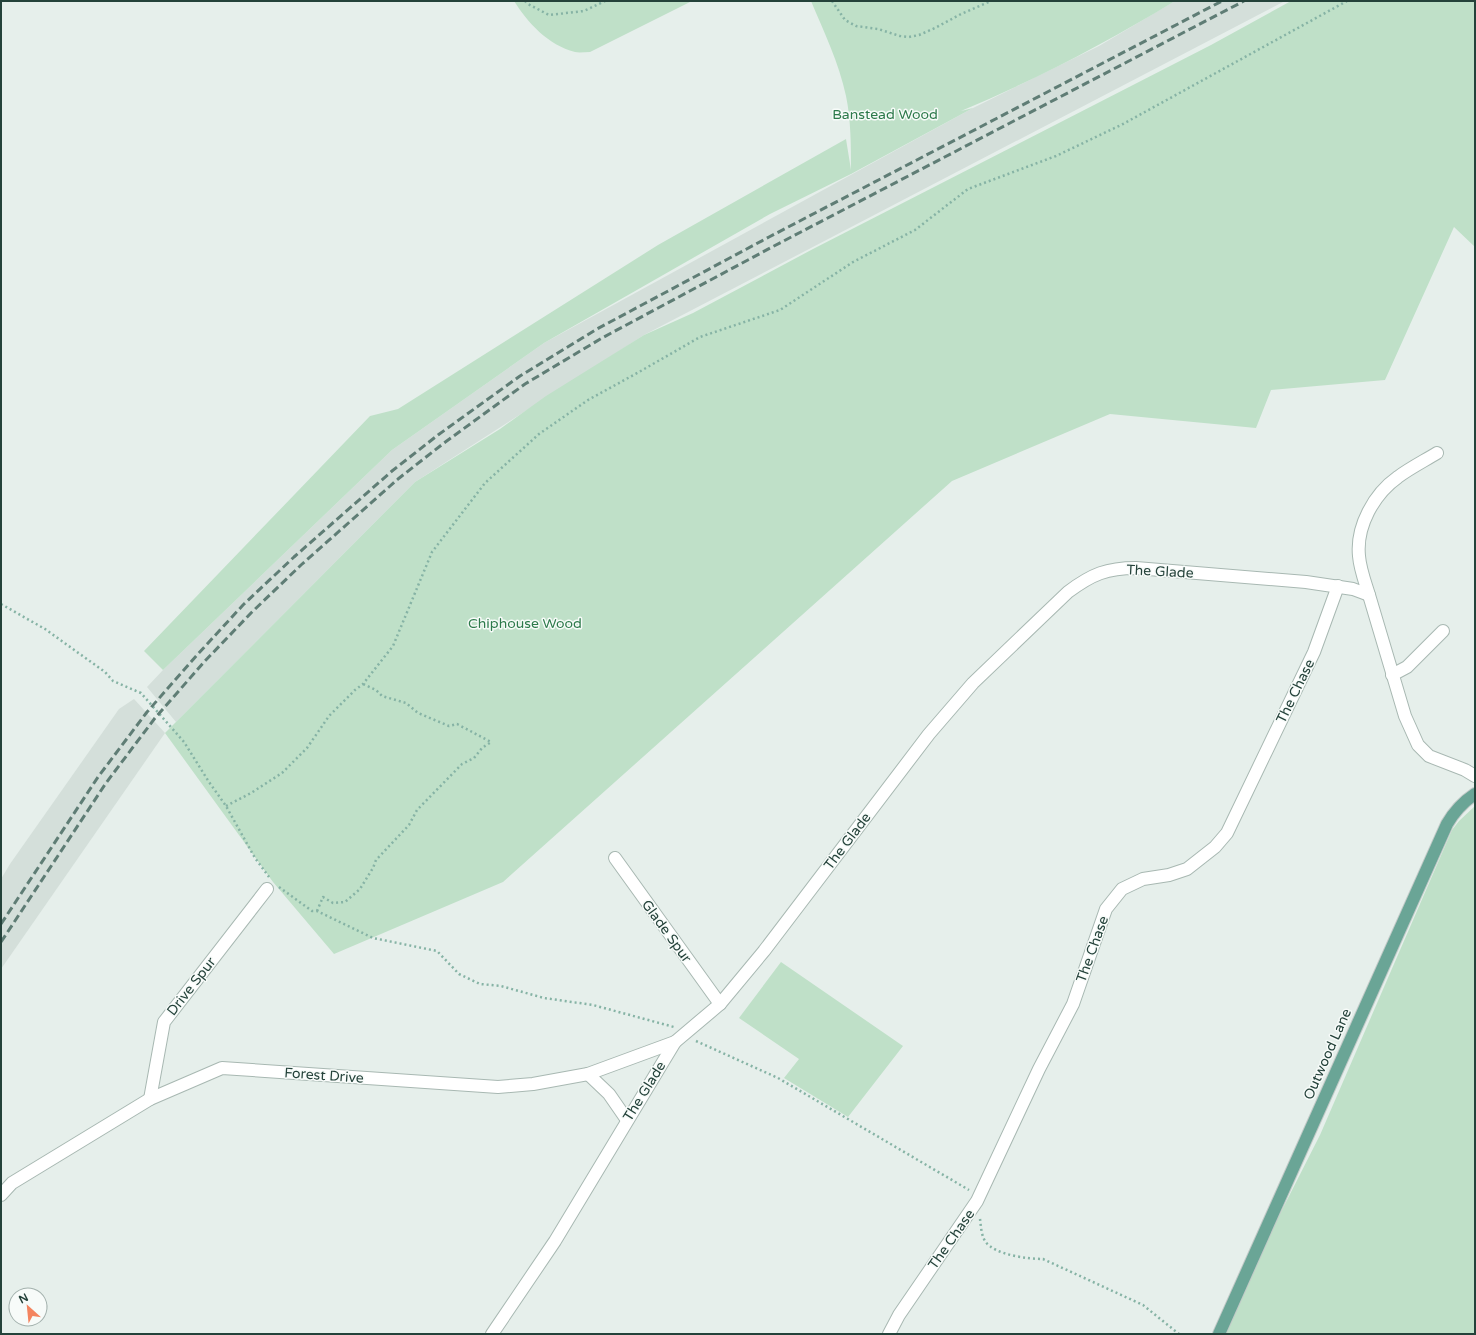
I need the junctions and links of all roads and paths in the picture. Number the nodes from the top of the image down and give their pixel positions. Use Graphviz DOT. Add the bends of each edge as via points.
graph roads {
  1 [pos="525,1"];
  2 [pos="605,1"];
  3 [pos="832,1"];
  4 [pos="991,1"];
  5 [pos="1347,1"];
  6 [pos="1437,453"];
  7 [pos="1338,586"];
  8 [pos="1369,595"];
  9 [pos="1,604"];
  10 [pos="1442,631"];
  11 [pos="1392,675"];
  12 [pos="363,684"];
  13 [pos="1475,776"];
  14 [pos="1475,794"];
  15 [pos="226,806"];
  16 [pos="615,858"];
  17 [pos="272,886"];
  18 [pos="317,912"];
  19 [pos="720,1004"];
  20 [pos="679,1039"];
  21 [pos="588,1074"];
  22 [pos="150,1099"];
  23 [pos="627,1120"];
  24 [pos="1,1195"];
  25 [pos="977,1201"];
  26 [pos="492,1334"];
  27 [pos="889,1334"];
  28 [pos="1178,1334"];
  29 [pos="1219,1334"];
  1 -- 2 [label="path" via="550,15 584,11"];
  3 -- 4 [label="path" via="845,20 856,26 909,38"];
  5 -- 12 [label="path" via="1124,124 1056,156 968,189 915,230 853,262 780,310 700,337 581,404 539,434 485,483 432,552 393,646"];
  6 -- 8 [label="street" via="1398,476 1385,488 1360,529 1359,557"];
  7 -- 8 [label="street, The Glade" via="1353,588"];
  7 -- 19 [label="street, The Glade" via="1136,568 1119,568 1084,580 1068,592 973,683 929,734 764,951"];
  7 -- 25 [label="street, The Chase" via="1314,652 1227,833 1215,847 1187,869 1142,879 1122,889 1106,909 1073,1004 1039,1069"];
  8 -- 11 [label="street"];
  9 -- 15 [label="path" via="45,629 105,672 112,681 141,693 184,742"];
  10 -- 11 [label="street" via="1406,667"];
  11 -- 13 [label="street" via="1405,716 1418,745 1429,756"];
  12 -- 15 [label="path" via="329,716 307,748 282,774"];
  12 -- 18 [label="path" via="382,696 406,703 418,713 449,726 457,724 491,742 474,758 462,764 417,810 409,825 376,860 360,889 345,902 333,903 323,897"];
  14 -- 29 [label="main road, Outwood Lane" via="1446,824"];
  15 -- 17 [label="path"];
  16 -- 19 [label="street, Glade Spur"];
  17 -- 18 [label="path"];
  17 -- 22 [label="street, Drive Spur" via="164,1022"];
  18 -- 20 [label="path" via="373,938 437,951 459,974 480,984 501,986 544,998 593,1005 676,1027"];
  19 -- 20 [label="street, The Glade"];
  20 -- 21 [label="street, Forest Drive"];
  20 -- 23 [label="street, The Glade"];
  20 -- 25 [label="path" via="778,1078 971,1191"];
  21 -- 22 [label="street, Forest Drive" via="533,1084 498,1087 222,1068"];
  21 -- 23 [label="street" via="608,1094"];
  22 -- 24 [label="street, Forest Drive" via="12,1184"];
  23 -- 26 [label="street, The Glade" via="555,1241"];
  25 -- 27 [label="street, The Chase" via="898,1315"];
  25 -- 28 [label="path" via="985,1242 998,1251 1025,1259 1043,1259 1072,1272 1143,1305"];
}
